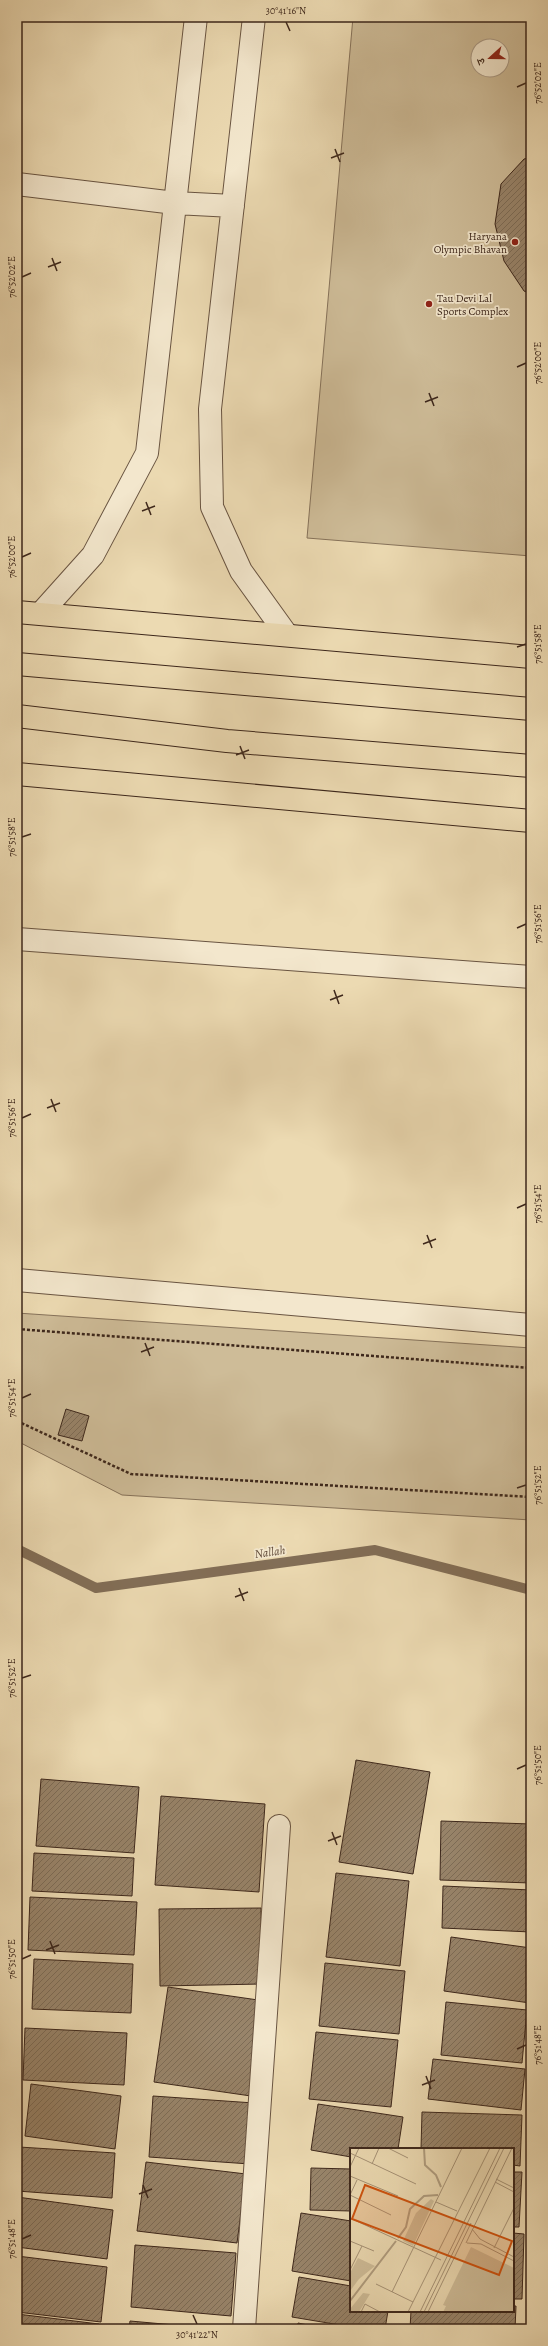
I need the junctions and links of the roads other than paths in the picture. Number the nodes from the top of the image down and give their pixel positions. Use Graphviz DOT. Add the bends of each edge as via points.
graph roads {
  1 [pos="196,17"];
  2 [pos="254,17"];
  3 [pos="17,184"];
  4 [pos="175,204"];
  5 [pos="233,206"];
  6 [pos="17,612"];
  7 [pos="41,613"];
  8 [pos="287,635"];
  9 [pos="531,657"];
  10 [pos="17,664"];
  11 [pos="531,709"];
  12 [pos="17,716"];
  13 [pos="531,766"];
  14 [pos="17,774"];
  15 [pos="531,821"];
  16 [pos="17,939"];
  17 [pos="531,977"];
  18 [pos="17,1280"];
  19 [pos="531,1325"];
  20 [pos="279,1826"];
  21 [pos="244,2329"];
  1 -- 4 [label="street"];
  2 -- 5 [label="street"];
  3 -- 4 [label="street"];
  4 -- 5 [label="street"];
  4 -- 7 [label="street" via="147,453 93,555"];
  5 -- 8 [label="street" via="210,409 212,507 241,571"];
  6 -- 7 [label="highway"];
  7 -- 8 [label="highway"];
  8 -- 9 [label="highway"];
  10 -- 11 [label="highway"];
  12 -- 13 [label="highway" via="227,741"];
  14 -- 15 [label="highway"];
  16 -- 17 [label="street"];
  18 -- 19 [label="street"];
  20 -- 21 [label="street"];
}
